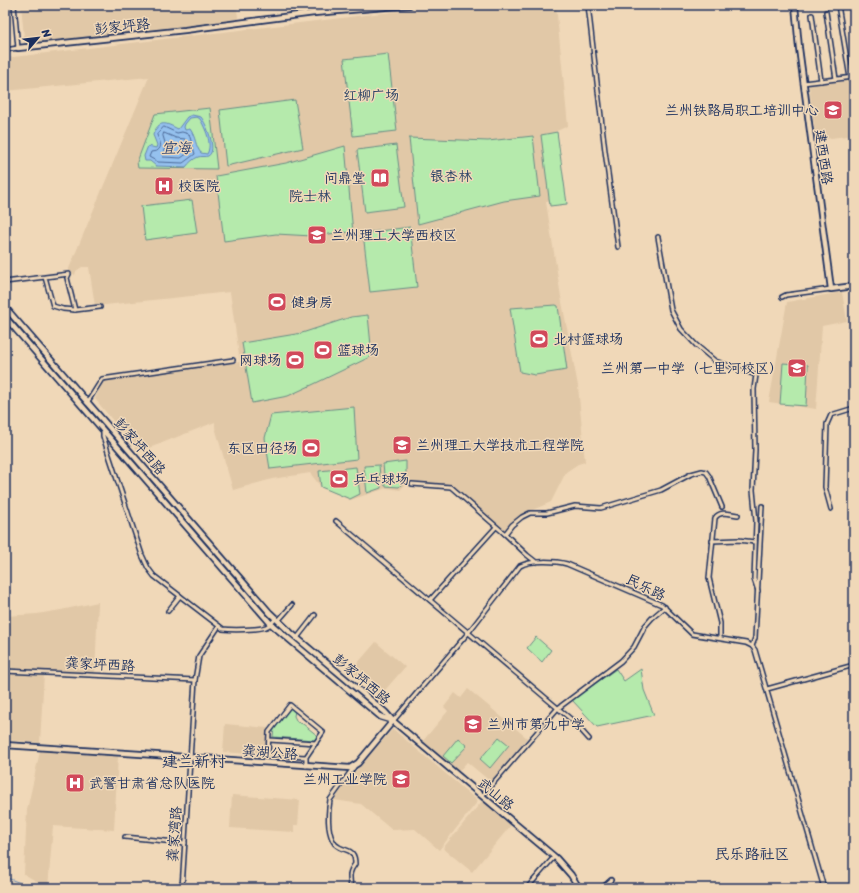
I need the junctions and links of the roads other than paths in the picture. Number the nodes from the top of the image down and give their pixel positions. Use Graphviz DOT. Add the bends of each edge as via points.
graph roads {
  1 [pos="14,5"];
  2 [pos="312,5"];
  3 [pos="409,5"];
  4 [pos="588,5"];
  5 [pos="795,5"];
  6 [pos="838,5"];
  7 [pos="852,5"];
  8 [pos="826,12"];
  9 [pos="314,13"];
  10 [pos="812,15"];
  11 [pos="854,16"];
  12 [pos="18,48"];
  13 [pos="5,50"];
  14 [pos="854,77"];
  15 [pos="850,78"];
  16 [pos="836,79"];
  17 [pos="821,81"];
  18 [pos="803,84"];
  19 [pos="658,237"];
  20 [pos="618,248"];
  21 [pos="45,277"];
  22 [pos="5,282"];
  23 [pos="854,286"];
  24 [pos="830,289"];
  25 [pos="782,297"];
  26 [pos="5,307"];
  27 [pos="100,307"];
  28 [pos="75,310"];
  29 [pos="6,320"];
  30 [pos="233,360"];
  31 [pos="87,403"];
  32 [pos="854,408"];
  33 [pos="103,431"];
  34 [pos="412,484"];
  35 [pos="762,506"];
  36 [pos="722,507"];
  37 [pos="831,509"];
  38 [pos="738,515"];
  39 [pos="336,521"];
  40 [pos="496,527"];
  41 [pos="505,534"];
  42 [pos="712,541"];
  43 [pos="755,542"];
  44 [pos="537,562"];
  45 [pos="758,591"];
  46 [pos="180,596"];
  47 [pos="430,600"];
  48 [pos="292,605"];
  49 [pos="665,607"];
  50 [pos="168,611"];
  51 [pos="315,615"];
  52 [pos="277,619"];
  53 [pos="271,624"];
  54 [pos="219,626"];
  55 [pos="468,633"];
  56 [pos="297,638"];
  57 [pos="720,638"];
  58 [pos="752,646"];
  59 [pos="854,665"];
  60 [pos="5,671"];
  61 [pos="195,680"];
  62 [pos="767,690"];
  63 [pos="557,708"];
  64 [pos="393,721"];
  65 [pos="589,739"];
  66 [pos="269,740"];
  67 [pos="316,743"];
  68 [pos="5,745"];
  69 [pos="306,757"];
  70 [pos="190,758"];
  71 [pos="306,766"];
  72 [pos="354,767"];
  73 [pos="482,796"];
  74 [pos="125,838"];
  75 [pos="185,843"];
  76 [pos="554,857"];
  77 [pos="611,880"];
  78 [pos="182,888"];
  79 [pos="350,888"];
  80 [pos="527,888"];
  81 [pos="579,888"];
  82 [pos="602,888"];
  83 [pos="824,888"];
  1 -- 12 [label="street"];
  2 -- 9 [label="main road"];
  3 -- 9 [label="main road, 彭家坪路"];
  4 -- 20 [label="street"];
  5 -- 18 [label="main road, 建西西路"];
  6 -- 15 [label="street"];
  7 -- 11 [label="street"];
  8 -- 16 [label="street"];
  9 -- 12 [label="main road, 彭家坪路"];
  10 -- 17 [label="street"];
  12 -- 13 [label="street, 彭家坪路"];
  14 -- 15 [label="street"];
  15 -- 16 [label="street"];
  16 -- 17 [label="street"];
  17 -- 18 [label="street"];
  18 -- 24 [label="main road, 建西西路"];
  19 -- 43 [label="street" via="671,310 681,329 715,361 756,375 753,490"];
  21 -- 22 [label="street"];
  21 -- 28 [label="street" via="53,306"];
  21 -- 28 [label="street" via="69,274 67,278"];
  23 -- 24 [label="main road"];
  24 -- 25 [label="street"];
  26 -- 31 [label="main road, 彭家坪西路"];
  27 -- 28 [label="street"];
  29 -- 33 [label="main road, 彭家坪西路"];
  30 -- 31 [label="street" via="102,379"];
  31 -- 52 [label="main road, 彭家坪西路"];
  32 -- 37 [label="street" via="832,415 827,424 825,487"];
  33 -- 46 [label="street" via="131,524 148,568 154,576"];
  33 -- 53 [label="main road, 彭家坪西路"];
  34 -- 40 [label="street" via="451,487"];
  35 -- 45 [label="street"];
  36 -- 41 [label="street" via="709,476 702,471 661,490 601,508 575,506 547,513 530,513 512,525"];
  38 -- 42 [label="street" via="718,514 715,518"];
  39 -- 47 [label="street"];
  40 -- 41 [label="street"];
  40 -- 47 [label="street"];
  41 -- 44 [label="street" via="527,556"];
  42 -- 43 [label="street"];
  42 -- 57 [label="street" via="709,578 720,623"];
  43 -- 45 [label="street" via="754,579"];
  44 -- 49 [label="street, 民乐路" via="567,564"];
  44 -- 55 [label="street, 民乐路" via="520,566"];
  45 -- 58 [label="street" via="755,638"];
  46 -- 50 [label="street"];
  46 -- 54 [label="street"];
  47 -- 55 [label="street"];
  48 -- 52 [label="street"];
  49 -- 57 [label="street, 民乐路" via="692,634"];
  49 -- 63 [label="street" via="645,626 634,647 624,658"];
  51 -- 56 [label="street"];
  52 -- 53 [label="street"];
  52 -- 56 [label="main road, 彭家坪西路"];
  53 -- 54 [label="street" via="265,628 230,630"];
  53 -- 64 [label="main road, 彭家坪西路" via="381,717"];
  54 -- 61 [label="street" via="199,656"];
  55 -- 63 [label="street"];
  55 -- 64 [label="street, 民乐路"];
  56 -- 64 [label="main road, 彭家坪西路"];
  57 -- 58 [label="street, 民乐路"];
  58 -- 62 [label="street"];
  59 -- 62 [label="street"];
  60 -- 61 [label="street, 龚家坪西路"];
  61 -- 70 [label="street"];
  62 -- 83 [label="street"];
  63 -- 65 [label="street"];
  63 -- 73 [label="street"];
  64 -- 72 [label="main road"];
  64 -- 73 [label="main road, 武山路"];
  66 -- 67 [label="street"];
  66 -- 67 [label="street" via="269,732 290,705 323,732"];
  66 -- 69 [label="street" via="268,755"];
  67 -- 69 [label="street"];
  68 -- 70 [label="main road, 龚湖公路"];
  69 -- 71 [label="street"];
  70 -- 71 [label="main road, 龚湖公路"];
  70 -- 75 [label="street, 龚家湾路"];
  71 -- 72 [label="main road, 龚湖公路"];
  72 -- 79 [label="street" via="330,800 329,806 333,840 336,845 351,851 354,855 355,864 350,874"];
  73 -- 76 [label="main road, 武山路"];
  74 -- 75 [label="street"];
  75 -- 78 [label="street, 龚家湾路"];
  76 -- 80 [label="street"];
  76 -- 81 [label="main road, 武山路" via="569,872"];
  77 -- 82 [label="street"];
}
